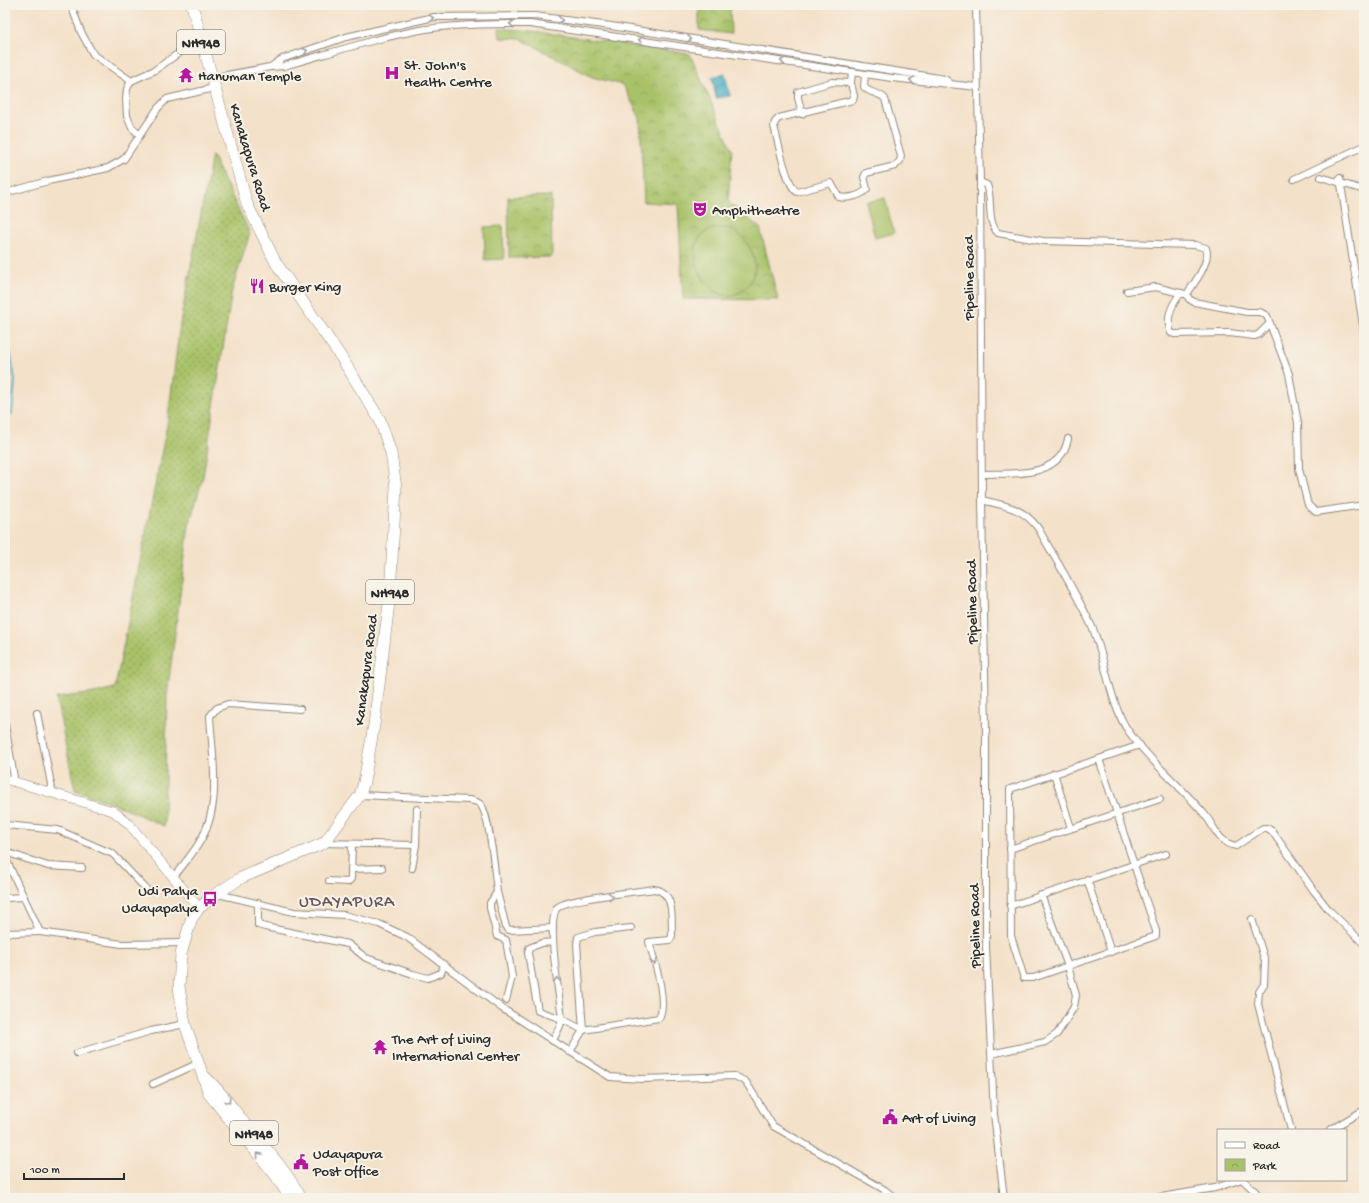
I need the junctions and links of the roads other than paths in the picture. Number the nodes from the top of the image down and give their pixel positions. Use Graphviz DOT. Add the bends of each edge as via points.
graph roads {
  1 [pos="72,5"];
  2 [pos="192,5"];
  3 [pos="976,5"];
  4 [pos="484,16"];
  5 [pos="484,24"];
  6 [pos="346,37"];
  7 [pos="200,38"];
  8 [pos="349,48"];
  9 [pos="270,67"];
  10 [pos="852,72"];
  11 [pos="865,74"];
  12 [pos="131,81"];
  13 [pos="212,83"];
  14 [pos="851,83"];
  15 [pos="950,83"];
  16 [pos="977,87"];
  17 [pos="802,114"];
  18 [pos="140,135"];
  19 [pos="1364,146"];
  20 [pos="1320,177"];
  21 [pos="1294,179"];
  22 [pos="1341,181"];
  23 [pos="980,182"];
  24 [pos="1364,190"];
  25 [pos="5,193"];
  26 [pos="1127,291"];
  27 [pos="1184,294"];
  28 [pos="1270,323"];
  29 [pos="1364,332"];
  30 [pos="1068,439"];
  31 [pos="982,474"];
  32 [pos="982,500"];
  33 [pos="1364,505"];
  34 [pos="300,709"];
  35 [pos="38,713"];
  36 [pos="5,725"];
  37 [pos="1140,745"];
  38 [pos="1099,759"];
  39 [pos="1054,773"];
  40 [pos="5,779"];
  41 [pos="15,783"];
  42 [pos="53,794"];
  43 [pos="360,795"];
  44 [pos="1160,799"];
  45 [pos="417,809"];
  46 [pos="1116,813"];
  47 [pos="5,825"];
  48 [pos="1071,828"];
  49 [pos="324,843"];
  50 [pos="352,844"];
  51 [pos="416,845"];
  52 [pos="1010,849"];
  53 [pos="5,852"];
  54 [pos="1166,854"];
  55 [pos="6,861"];
  56 [pos="1134,864"];
  57 [pos="82,868"];
  58 [pos="382,868"];
  59 [pos="412,868"];
  60 [pos="351,869"];
  61 [pos="173,878"];
  62 [pos="1087,879"];
  63 [pos="329,882"];
  64 [pos="148,891"];
  65 [pos="497,892"];
  66 [pos="216,894"];
  67 [pos="1041,895"];
  68 [pos="24,897"];
  69 [pos="5,898"];
  70 [pos="258,903"];
  71 [pos="1010,906"];
  72 [pos="199,908"];
  73 [pos="1252,919"];
  74 [pos="553,928"];
  75 [pos="631,928"];
  76 [pos="40,932"];
  77 [pos="5,933"];
  78 [pos="553,942"];
  79 [pos="183,944"];
  80 [pos="1364,944"];
  81 [pos="1111,952"];
  82 [pos="444,965"];
  83 [pos="1068,966"];
  84 [pos="506,1000"];
  85 [pos="562,1019"];
  86 [pos="185,1024"];
  87 [pos="583,1030"];
  88 [pos="552,1041"];
  89 [pos="570,1052"];
  90 [pos="77,1053"];
  91 [pos="991,1054"];
  92 [pos="199,1069"];
  93 [pos="153,1084"];
  94 [pos="1364,1110"];
  95 [pos="1291,1129"];
  96 [pos="1332,1129"];
  97 [pos="280,1174"];
  98 [pos="1236,1181"];
  99 [pos="1244,1181"];
  100 [pos="290,1198"];
  101 [pos="301,1198"];
  102 [pos="895,1198"];
  103 [pos="1004,1198"];
  104 [pos="1156,1198"];
  105 [pos="1262,1198"];
  1 -- 12 [label="street" via="81,32 93,54"];
  2 -- 7 [label="highway, Kanakapura Road / NH948"];
  3 -- 16 [label="street, Pipeline Road"];
  4 -- 5 [label="street"];
  6 -- 4 [label="street, one-way" via="434,18"];
  4 -- 15 [label="street, one-way" via="535,16 612,26 945,78"];
  5 -- 8 [label="street" via="426,29"];
  10 -- 5 [label="street, one-way" via="530,24"];
  6 -- 8 [label="street"];
  9 -- 6 [label="street, one-way" via="282,59"];
  7 -- 12 [label="street" via="155,70"];
  7 -- 13 [label="highway, Kanakapura Road / NH948"];
  8 -- 9 [label="street" via="284,66"];
  9 -- 13 [label="street"];
  10 -- 11 [label="street"];
  10 -- 14 [label="street"];
  15 -- 11 [label="street, one-way" via="944,85"];
  11 -- 17 [label="street" via="864,87 867,91 882,95 885,99 901,156 900,162 895,166 866,173 864,177 867,189 863,193 839,197 831,183 797,192 792,189 774,122 779,118"];
  12 -- 18 [label="street" via="127,89 127,116 132,128"];
  13 -- 18 [label="street" via="167,99"];
  13 -- 43 [label="highway, Kanakapura Road / NH948" via="247,204 258,228 276,263 380,420 391,453 396,488 390,596 374,725"];
  14 -- 17 [label="street" via="853,100"];
  14 -- 17 [label="street" via="832,82 798,92"];
  15 -- 16 [label="street"];
  16 -- 23 [label="street, Pipeline Road"];
  18 -- 25 [label="street" via="124,159 108,168"];
  19 -- 21 [label="street"];
  20 -- 22 [label="street"];
  22 -- 24 [label="street"];
  22 -- 29 [label="street"];
  23 -- 27 [label="street" via="987,185 991,195 993,228 998,233 1043,241 1206,248 1205,263"];
  23 -- 31 [label="street, Pipeline Road"];
  26 -- 27 [label="street" via="1156,286"];
  27 -- 28 [label="street" via="1194,302 1246,312 1260,312 1267,316"];
  27 -- 28 [label="street" via="1169,314 1171,333 1229,333 1254,336"];
  28 -- 33 [label="street" via="1289,374 1298,423 1299,469 1308,505 1316,512 1324,512"];
  30 -- 31 [label="street" via="1061,458 1049,466 1023,473"];
  31 -- 32 [label="street, Pipeline Road"];
  32 -- 37 [label="street" via="1016,508 1030,517 1038,528 1093,630 1120,716"];
  32 -- 91 [label="street, Pipeline Road" via="986,947"];
  34 -- 61 [label="street" via="228,704 217,708 210,716 214,798 210,819 200,843"];
  35 -- 42 [label="street"];
  36 -- 41 [label="street"];
  37 -- 38 [label="street"];
  37 -- 80 [label="street" via="1206,816 1219,837 1228,844 1236,846 1263,828 1272,831 1329,910"];
  38 -- 39 [label="street"];
  38 -- 46 [label="street"];
  39 -- 48 [label="street"];
  39 -- 52 [label="street" via="1010,789"];
  40 -- 41 [label="street"];
  41 -- 42 [label="street"];
  42 -- 61 [label="street" via="113,811 129,824"];
  43 -- 49 [label="highway, Kanakapura Road / NH948"];
  43 -- 65 [label="street" via="478,802 486,818"];
  44 -- 46 [label="street"];
  45 -- 51 [label="street"];
  46 -- 48 [label="street"];
  46 -- 56 [label="street"];
  47 -- 64 [label="street" via="58,830 113,854"];
  48 -- 52 [label="street"];
  49 -- 50 [label="street"];
  49 -- 66 [label="highway" via="242,878"];
  50 -- 51 [label="street"];
  50 -- 60 [label="street"];
  51 -- 59 [label="street"];
  52 -- 71 [label="street"];
  53 -- 57 [label="street" via="48,866"];
  54 -- 56 [label="street"];
  55 -- 68 [label="street"];
  56 -- 62 [label="street"];
  56 -- 81 [label="street" via="1156,936"];
  58 -- 60 [label="street"];
  60 -- 63 [label="street" via="351,879 348,882"];
  61 -- 72 [label="street"];
  62 -- 67 [label="street"];
  62 -- 81 [label="street"];
  65 -- 74 [label="street" via="509,930"];
  65 -- 84 [label="street" via="490,903 490,908 497,936 506,942 512,977"];
  66 -- 70 [label="street"];
  66 -- 72 [label="highway"];
  67 -- 71 [label="street"];
  67 -- 83 [label="street"];
  68 -- 69 [label="street"];
  68 -- 76 [label="street"];
  70 -- 82 [label="street" via="294,912 344,914 379,924 407,937"];
  70 -- 82 [label="street" via="258,925 348,944 366,958 428,978 441,972"];
  71 -- 83 [label="street" via="1011,936 1024,978 1033,978"];
  72 -- 79 [label="highway" via="191,920"];
  73 -- 95 [label="street" via="1265,962 1264,984 1259,992 1258,1004"];
  74 -- 78 [label="street"];
  74 -- 87 [label="street, one-way" via="553,913 558,907 574,901 654,889 669,898 672,936 670,940 649,942 660,990 662,1012 659,1018"];
  75 -- 87 [label="street" via="595,932 578,937"];
  76 -- 77 [label="street"];
  76 -- 79 [label="street" via="122,944"];
  85 -- 78 [label="street, one-way"];
  78 -- 85 [label="street" via="532,946 528,953 538,1011"];
  79 -- 86 [label="highway" via="179,987"];
  81 -- 83 [label="street"];
  82 -- 88 [label="street" via="503,1009"];
  83 -- 91 [label="street" via="1076,995 1074,1007 1057,1034 1045,1042"];
  85 -- 87 [label="street"];
  85 -- 88 [label="street"];
  86 -- 90 [label="street" via="151,1031"];
  86 -- 92 [label="highway"];
  87 -- 89 [label="street"];
  88 -- 89 [label="street"];
  89 -- 102 [label="street" via="610,1077 641,1079 734,1076 746,1082 773,1126"];
  91 -- 103 [label="street, Pipeline Road" via="994,1114"];
  92 -- 93 [label="street"];
  92 -- 97 [label="highway, NH948" via="218,1088"];
  94 -- 96 [label="street"];
  97 -- 100 [label="highway, NH948"];
  97 -- 101 [label="highway, NH948"];
  98 -- 104 [label="street" via="1214,1188"];
  99 -- 105 [label="street"];
}
